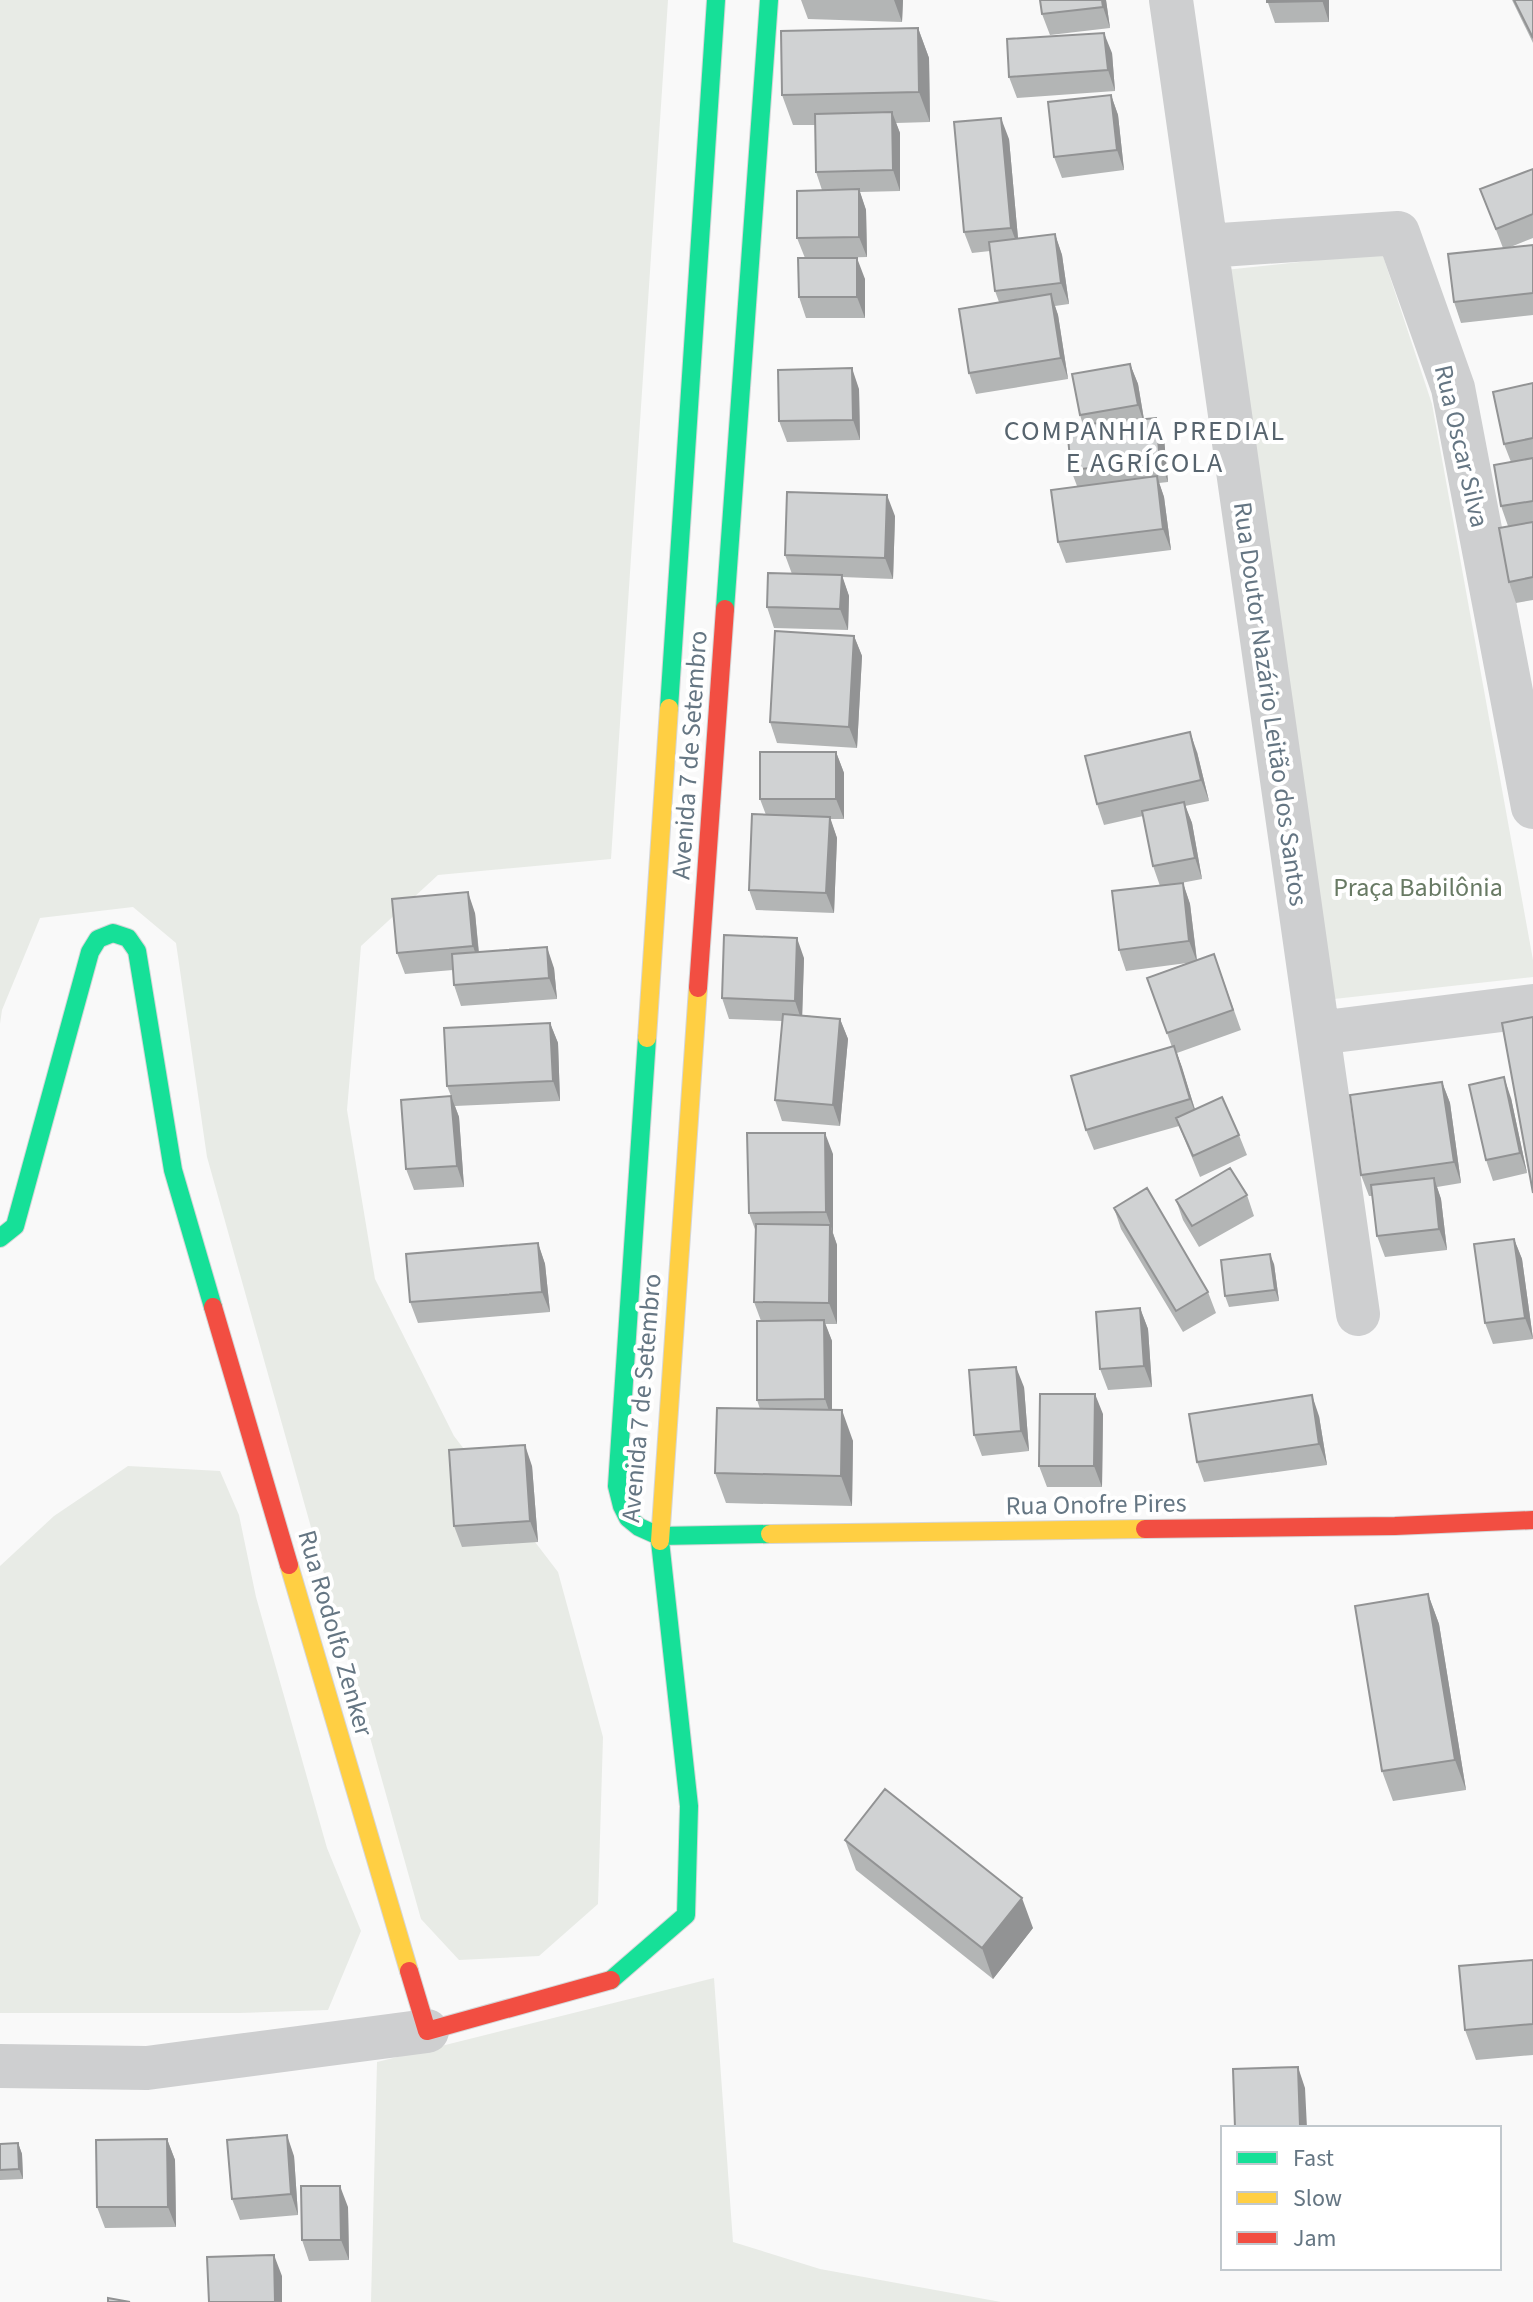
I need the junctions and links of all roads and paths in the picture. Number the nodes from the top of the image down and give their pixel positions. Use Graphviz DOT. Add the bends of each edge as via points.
graph roads {
  1 [pos="716,0"];
  2 [pos="769,0"];
  3 [pos="1171,0"];
  4 [pos="1206,246"];
  5 [pos="1517,630"];
  6 [pos="1522,687"];
  7 [pos="1533,807"];
  8 [pos="1533,1006"];
  9 [pos="1318,1033"];
  10 [pos="665,1110"];
  11 [pos="0,1238"];
  12 [pos="1358,1314"];
  13 [pos="1533,1520"];
  14 [pos="659,1536"];
  15 [pos="427,2031"];
  16 [pos="0,2066"];
  1 -- 10 [label="street, Avenida 7 de Setembro" via="679,642"];
  2 -- 10 [label="street, Avenida 7 de Setembro" via="717,643"];
  3 -- 4 [label="street, Rua Doutor Nazário Leitão dos Santos"];
  4 -- 5 [label="street, Rua Oscar Silva" via="1398,233 1453,388"];
  4 -- 9 [label="street, Rua Doutor Nazário Leitão dos Santos"];
  5 -- 6 [label="street, Rua Oscar Silva"];
  6 -- 7 [label="street, Rua Oscar Silva"];
  8 -- 9 [label="street"];
  9 -- 12 [label="street, Rua Doutor Nazário Leitão dos Santos"];
  10 -- 14 [label="street, Avenida 7 de Setembro"];
  10 -- 14 [label="street, Avenida 7 de Setembro" via="617,1486 623,1514"];
  11 -- 15 [label="street, Rua Rodolfo Zenker" via="15,1226 90,952 98,939 113,933 128,938 137,951 173,1170"];
  13 -- 14 [label="street, Rua Onofre Pires"];
  14 -- 15 [label="street" via="689,1806 686,1915 613,1979"];
  15 -- 16 [label="street" via="147,2068"];
}
